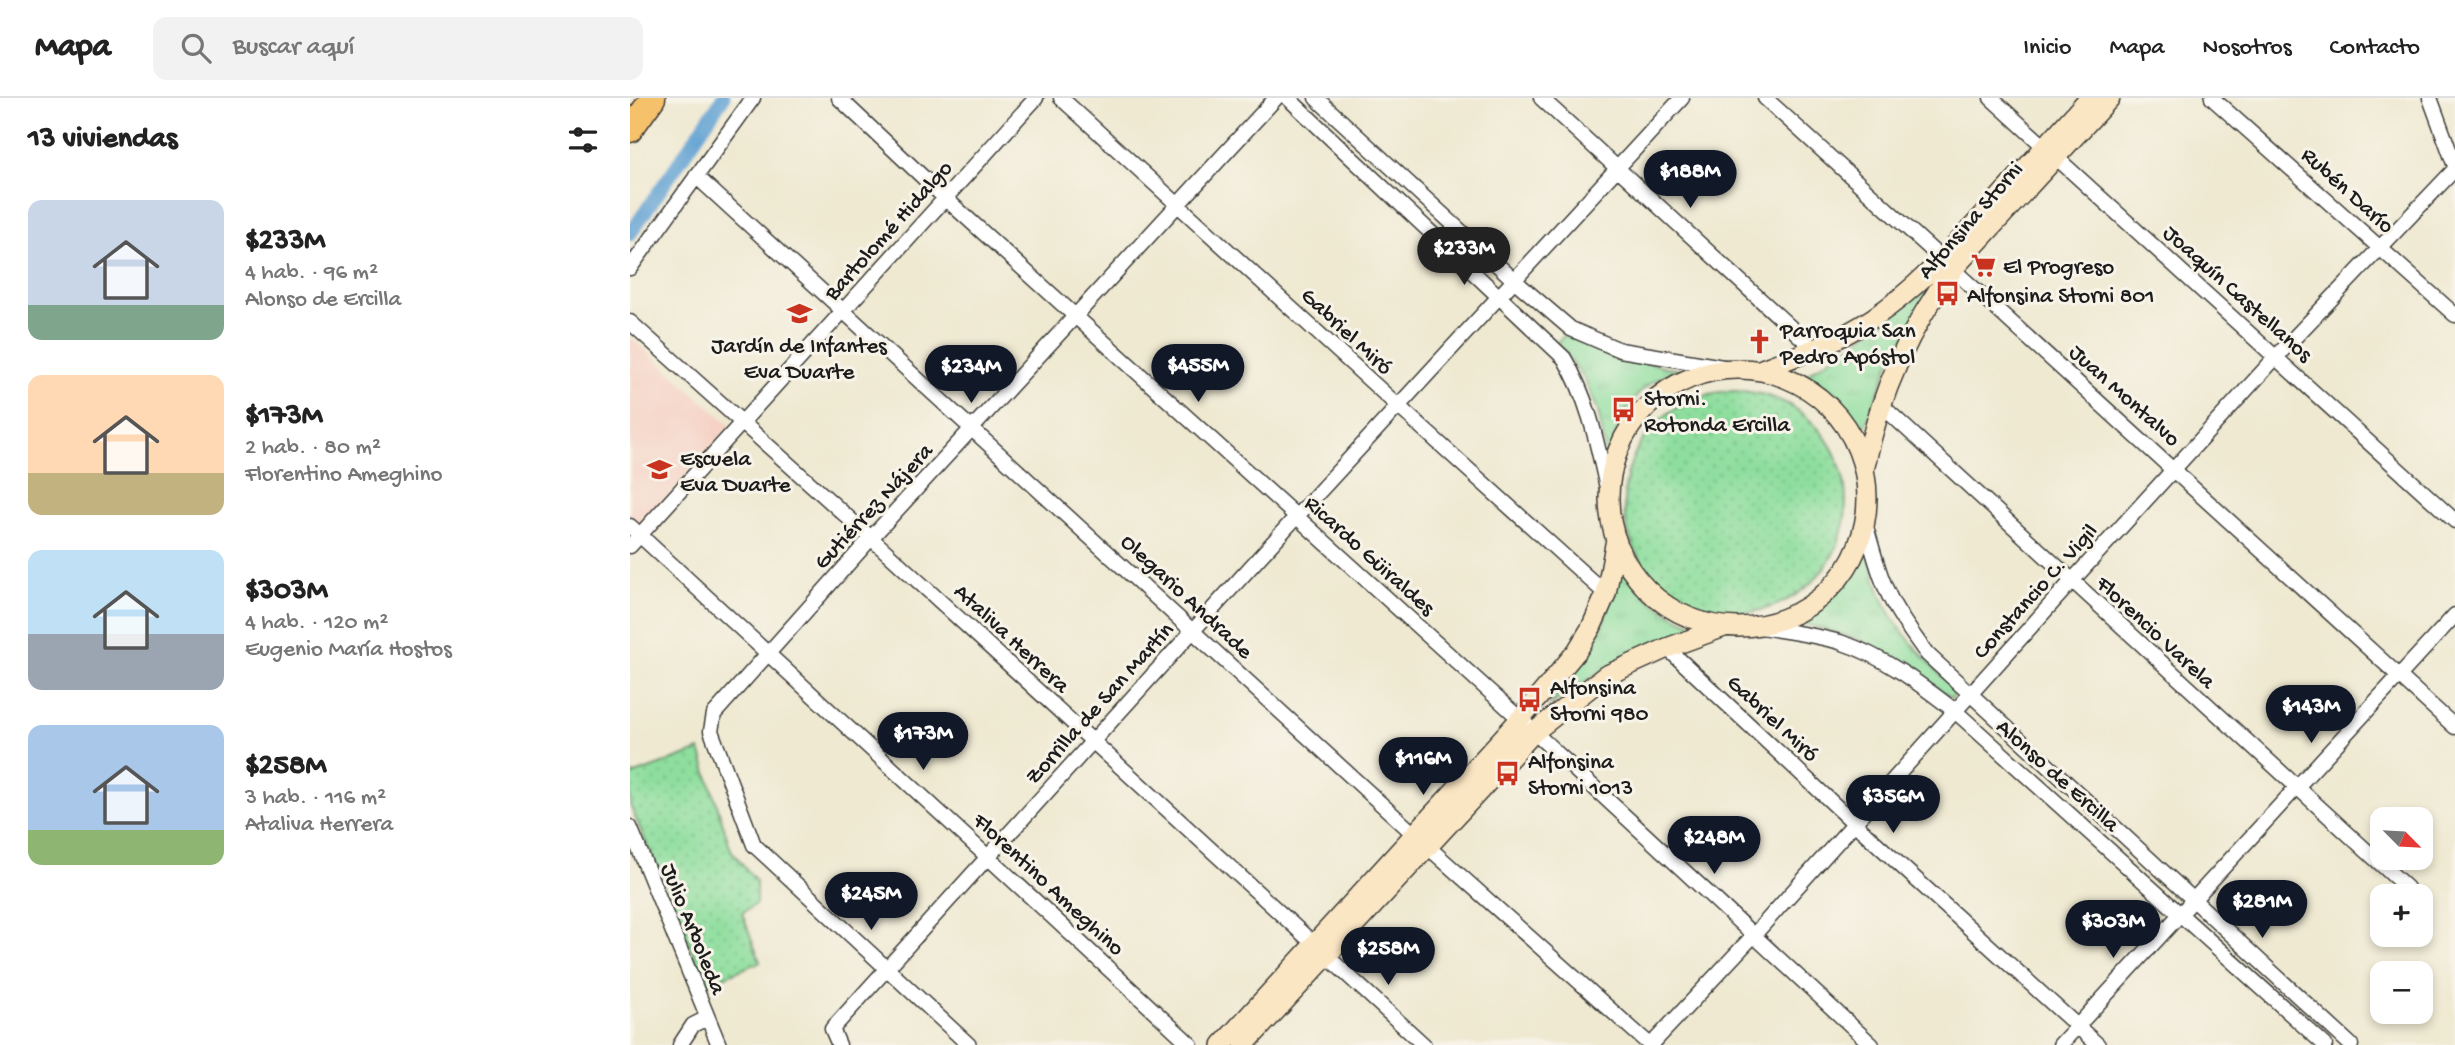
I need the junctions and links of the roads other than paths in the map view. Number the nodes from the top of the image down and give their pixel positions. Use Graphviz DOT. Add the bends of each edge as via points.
graph roads {
  1 [pos="653,98"];
  2 [pos="753,98"];
  3 [pos="839,98"];
  4 [pos="1036,98"];
  5 [pos="1061,98"];
  6 [pos="1276,98"];
  7 [pos="1288,98"];
  8 [pos="1316,98"];
  9 [pos="1541,98"];
  10 [pos="1682,98"];
  11 [pos="1765,98"];
  12 [pos="1991,98"];
  13 [pos="2089,98"];
  14 [pos="2110,98"];
  15 [pos="2212,98"];
  16 [pos="2430,98"];
  17 [pos="630,130"];
  18 [pos="2050,152"];
  19 [pos="1618,167"];
  20 [pos="2455,168"];
  21 [pos="696,176"];
  22 [pos="945,198"];
  23 [pos="1177,204"];
  24 [pos="2381,248"];
  25 [pos="1949,264"];
  26 [pos="630,268"];
  27 [pos="1515,281"];
  28 [pos="1500,296"];
  29 [pos="844,311"];
  30 [pos="2455,315"];
  31 [pos="1075,316"];
  32 [pos="630,322"];
  33 [pos="1814,349"];
  34 [pos="2276,357"];
  35 [pos="1729,368"];
  36 [pos="1762,369"];
  37 [pos="1880,404"];
  38 [pos="1398,407"];
  39 [pos="742,422"];
  40 [pos="973,428"];
  41 [pos="1864,467"];
  42 [pos="2175,469"];
  43 [pos="1609,497"];
  44 [pos="1296,517"];
  45 [pos="2455,521"];
  46 [pos="1865,523"];
  47 [pos="633,536"];
  48 [pos="871,538"];
  49 [pos="1616,539"];
  50 [pos="2071,582"];
  51 [pos="1606,594"];
  52 [pos="2455,615"];
  53 [pos="1755,626"];
  54 [pos="1725,627"];
  55 [pos="1194,631"];
  56 [pos="1667,648"];
  57 [pos="768,653"];
  58 [pos="2400,675"];
  59 [pos="1970,694"];
  60 [pos="1955,711"];
  61 [pos="1526,726"];
  62 [pos="2455,727"];
  63 [pos="1093,741"];
  64 [pos="2295,788"];
  65 [pos="1854,824"];
  66 [pos="630,827"];
  67 [pos="1421,841"];
  68 [pos="989,856"];
  69 [pos="2403,884"];
  70 [pos="2193,899"];
  71 [pos="2179,914"];
  72 [pos="1753,936"];
  73 [pos="1320,949"];
  74 [pos="886,969"];
  75 [pos="707,1018"];
  76 [pos="2077,1026"];
  77 [pos="681,1045"];
  78 [pos="719,1045"];
  79 [pos="839,1045"];
  80 [pos="969,1045"];
  81 [pos="1191,1045"];
  82 [pos="1222,1045"];
  83 [pos="1244,1045"];
  84 [pos="1424,1045"];
  85 [pos="1650,1045"];
  86 [pos="1872,1045"];
  87 [pos="2060,1045"];
  88 [pos="2098,1045"];
  89 [pos="2325,1045"];
  90 [pos="2351,1045"];
  1 -- 17 [label="highway"];
  2 -- 21 [label="street"];
  3 -- 22 [label="street, Ricardo Güiraldes"];
  4 -- 22 [label="street, Bartolomé Hidalgo"];
  5 -- 23 [label="street, Gabriel Miró"];
  6 -- 23 [label="street, Gutiérrez Nájera"];
  7 -- 28 [label="street"];
  8 -- 27 [label="street"];
  9 -- 19 [label="street"];
  10 -- 19 [label="street, Zorrilla de San Martín"];
  11 -- 25 [label="street, Juan Montalvo"];
  12 -- 18 [label="street, Joaquín Castellanos"];
  13 -- 18 [label="street, Alfonsina Storni"];
  14 -- 18 [label="street, Alfonsina Storni"];
  15 -- 24 [label="street, Rubén Darío"];
  16 -- 20 [label="street"];
  18 -- 25 [label="street, Alfonsina Storni"];
  18 -- 34 [label="street, Joaquín Castellanos"];
  19 -- 27 [label="street, Zorrilla de San Martín"];
  19 -- 33 [label="street"];
  20 -- 24 [label="street, Constancio C. Vigil"];
  21 -- 26 [label="street"];
  21 -- 29 [label="street, Olegario Andrade"];
  22 -- 29 [label="street, Bartolomé Hidalgo"];
  22 -- 31 [label="street, Ricardo Güiraldes"];
  23 -- 31 [label="street, Gutiérrez Nájera"];
  23 -- 38 [label="street, Gabriel Miró"];
  24 -- 30 [label="street, Rubén Darío"];
  24 -- 34 [label="street, Constancio C. Vigil"];
  25 -- 33 [label="street, Alfonsina Storni" via="1871,319"];
  25 -- 37 [label="street, Alfonsina Storni"];
  25 -- 42 [label="street, Juan Montalvo"];
  27 -- 28 [label="street, Zorrilla de San Martín"];
  27 -- 35 [label="street" via="1571,329 1601,344 1640,355"];
  28 -- 38 [label="street, Zorrilla de San Martín"];
  28 -- 43 [label="street" via="1564,358 1578,381 1588,404"];
  29 -- 39 [label="street, Bartolomé Hidalgo"];
  29 -- 40 [label="street, Olegario Andrade"];
  31 -- 40 [label="street, Gutiérrez Nájera"];
  31 -- 44 [label="street, Ricardo Güiraldes"];
  32 -- 39 [label="street, Ataliva Herrera"];
  33 -- 36 [label="street, Alfonsina Storni"];
  34 -- 42 [label="street, Constancio C. Vigil"];
  34 -- 45 [label="street, Joaquín Castellanos"];
  35 -- 36 [label="street"];
  35 -- 43 [label="street" via="1698,375 1669,389 1644,409 1625,435 1613,465"];
  36 -- 41 [label="street" via="1805,386 1832,408 1852,435"];
  37 -- 41 [label="street, Alfonsina Storni"];
  37 -- 50 [label="street, Florencio Varela"];
  38 -- 44 [label="street, Zorrilla de San Martín"];
  38 -- 51 [label="street, Gabriel Miró"];
  39 -- 47 [label="street, Bartolomé Hidalgo"];
  39 -- 48 [label="street, Ataliva Herrera"];
  40 -- 48 [label="street, Gutiérrez Nájera"];
  40 -- 55 [label="street, Olegario Andrade"];
  41 -- 46 [label="street"];
  42 -- 50 [label="street, Constancio C. Vigil"];
  42 -- 58 [label="street, Juan Montalvo"];
  43 -- 49 [label="street"];
  44 -- 55 [label="street, Zorrilla de San Martín"];
  44 -- 61 [label="street, Ricardo Güiraldes"];
  46 -- 53 [label="street" via="1851,561 1826,593 1793,615"];
  46 -- 59 [label="street, Alonso de Ercilla" via="1878,570 1898,612 1927,654"];
  47 -- 57 [label="street, Florentino Ameghino"];
  48 -- 57 [label="street, Gutiérrez Nájera"];
  48 -- 63 [label="street, Ataliva Herrera"];
  49 -- 51 [label="street"];
  49 -- 54 [label="street" via="1628,566 1669,608 1696,621"];
  50 -- 59 [label="street, Constancio C. Vigil"];
  50 -- 64 [label="street, Florencio Varela"];
  51 -- 61 [label="street" via="1591,628"];
  52 -- 58 [label="street"];
  53 -- 54 [label="street"];
  53 -- 60 [label="street, Alonso de Ercilla" via="1817,636 1859,649 1919,683"];
  54 -- 56 [label="street"];
  55 -- 63 [label="street, Zorrilla de San Martín"];
  55 -- 67 [label="street, Olegario Andrade"];
  56 -- 61 [label="street" via="1605,676"];
  56 -- 65 [label="street, Gabriel Miró"];
  57 -- 68 [label="street, Florentino Ameghino"];
  57 -- 74 [label="street, Gutiérrez Nájera" via="714,714 711,731 754,845"];
  58 -- 62 [label="street, Juan Montalvo"];
  58 -- 64 [label="street"];
  59 -- 60 [label="street, Constancio C. Vigil"];
  59 -- 70 [label="street, Alonso de Ercilla"];
  60 -- 65 [label="street, Constancio C. Vigil"];
  60 -- 71 [label="street, Alonso de Ercilla"];
  61 -- 67 [label="street"];
  61 -- 72 [label="street, Ricardo Güiraldes"];
  63 -- 68 [label="street, Zorrilla de San Martín"];
  63 -- 73 [label="street, Ataliva Herrera"];
  64 -- 69 [label="street, Florencio Varela"];
  64 -- 70 [label="street"];
  65 -- 72 [label="street, Constancio C. Vigil"];
  65 -- 76 [label="street, Gabriel Miró"];
  66 -- 75 [label="street, Julio Arboleda"];
  67 -- 73 [label="street"];
  67 -- 85 [label="street, Olegario Andrade"];
  68 -- 74 [label="street, Zorrilla de San Martín"];
  68 -- 81 [label="street, Florentino Ameghino"];
  70 -- 71 [label="street"];
  70 -- 90 [label="street, Alonso de Ercilla"];
  71 -- 76 [label="street"];
  71 -- 89 [label="street, Alonso de Ercilla"];
  72 -- 85 [label="street, Constancio C. Vigil"];
  72 -- 86 [label="street, Ricardo Güiraldes"];
  73 -- 82 [label="street"];
  73 -- 83 [label="street"];
  73 -- 84 [label="street, Ataliva Herrera"];
  74 -- 79 [label="street, Zorrilla de San Martín" via="832,1029"];
  74 -- 80 [label="street"];
  75 -- 77 [label="street" via="693,1025"];
  75 -- 78 [label="street, Julio Arboleda"];
  76 -- 87 [label="street"];
  76 -- 88 [label="street, Gabriel Miró"];
}
